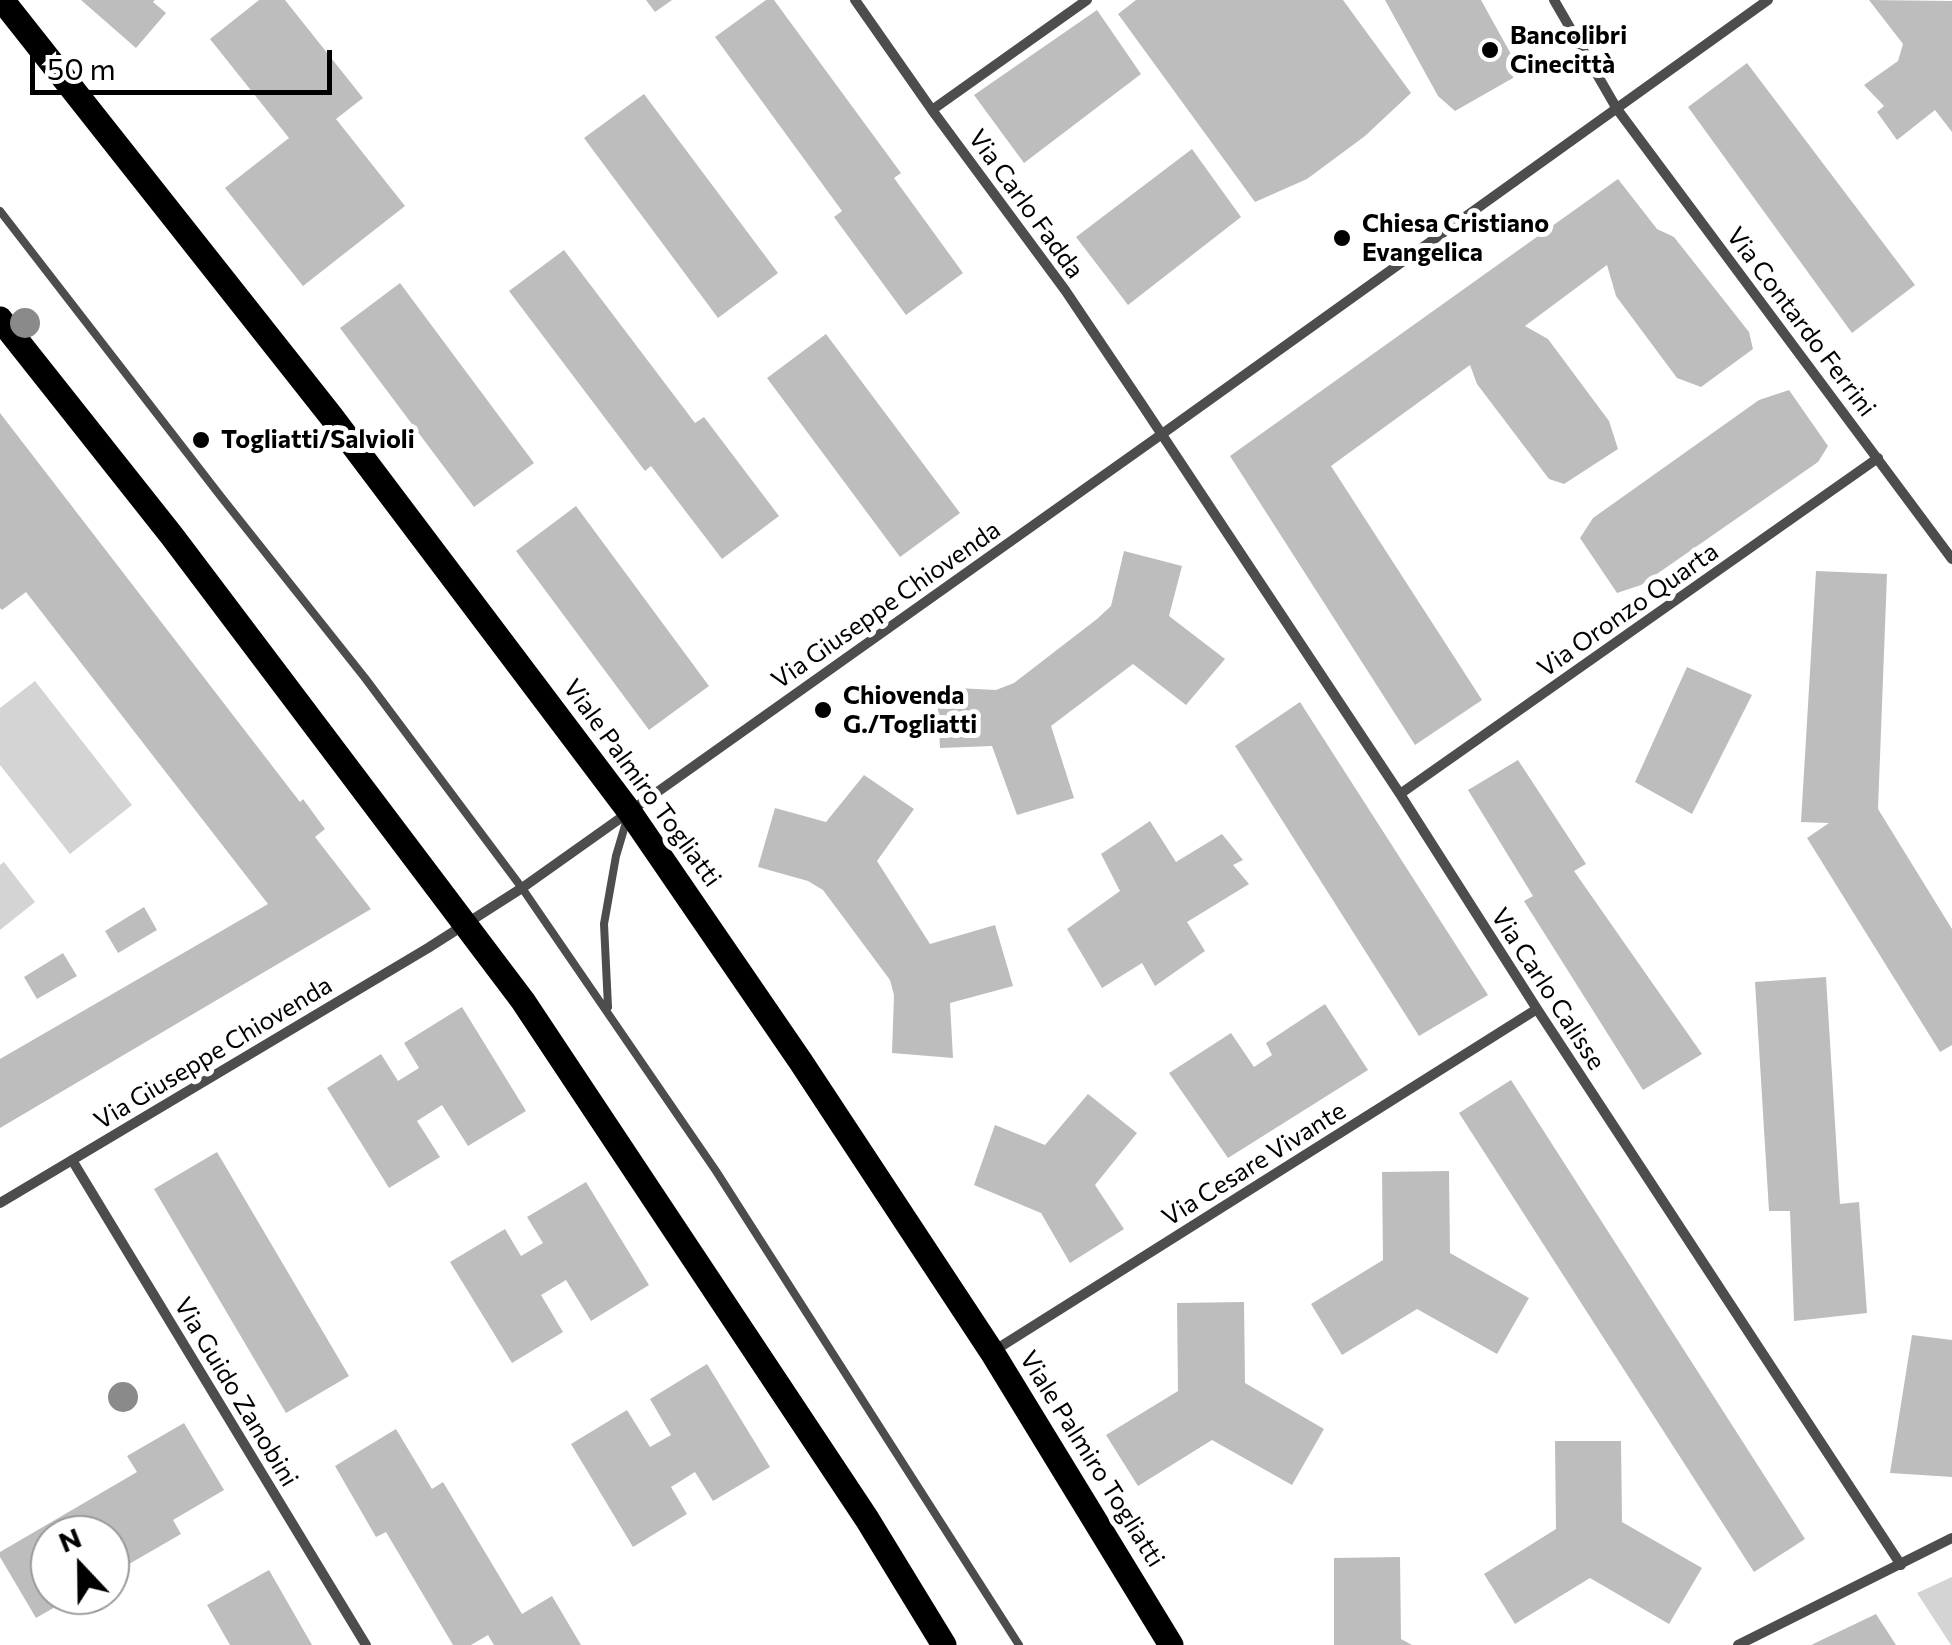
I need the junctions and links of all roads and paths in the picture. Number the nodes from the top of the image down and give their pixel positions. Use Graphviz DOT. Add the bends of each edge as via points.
graph roads {
  1 [pos="2,0"];
  2 [pos="855,0"];
  3 [pos="1087,0"];
  4 [pos="1554,0"];
  5 [pos="1768,0"];
  6 [pos="932,110"];
  7 [pos="1617,110"];
  8 [pos="0,210"];
  9 [pos="0,319"];
  10 [pos="1162,434"];
  11 [pos="1878,458"];
  12 [pos="1952,559"];
  13 [pos="1400,794"];
  14 [pos="629,811"];
  15 [pos="522,888"];
  16 [pos="466,925"];
  17 [pos="1537,1009"];
  18 [pos="608,1012"];
  19 [pos="72,1160"];
  20 [pos="0,1203"];
  21 [pos="992,1352"];
  22 [pos="1952,1538"];
  23 [pos="1901,1565"];
  24 [pos="366,1645"];
  25 [pos="944,1645"];
  26 [pos="1019,1645"];
  27 [pos="1171,1645"];
  28 [pos="1738,1645"];
  1 -- 14 [label="main road, Viale Palmiro Togliatti" via="331,416"];
  2 -- 6 [label="street, Via Carlo Fadda"];
  3 -- 6 [label="street"];
  4 -- 7 [label="street, Via Contardo Ferrini"];
  5 -- 7 [label="street, Via Giuseppe Chiovenda"];
  6 -- 10 [label="street, Via Carlo Fadda"];
  7 -- 10 [label="street, Via Giuseppe Chiovenda"];
  7 -- 11 [label="street, Via Contardo Ferrini"];
  8 -- 15 [label="lane"];
  9 -- 16 [label="main road"];
  10 -- 13 [label="street, Via Carlo Calisse"];
  10 -- 14 [label="street, Via Giuseppe Chiovenda"];
  11 -- 12 [label="street, Via Contardo Ferrini"];
  11 -- 13 [label="street, Via Oronzo Quarta"];
  13 -- 17 [label="street, Via Carlo Calisse"];
  14 -- 15 [label="street, Via Giuseppe Chiovenda"];
  14 -- 18 [label="lane" via="604,924"];
  14 -- 21 [label="main road, Viale Palmiro Togliatti"];
  15 -- 16 [label="street, Via Giuseppe Chiovenda"];
  15 -- 18 [label="lane"];
  16 -- 19 [label="street, Via Giuseppe Chiovenda"];
  16 -- 25 [label="main road" via="735,1317"];
  17 -- 21 [label="street, Via Cesare Vivante"];
  17 -- 23 [label="street, Via Carlo Calisse"];
  18 -- 26 [label="lane"];
  19 -- 20 [label="street, Via Giuseppe Chiovenda"];
  19 -- 24 [label="street, Via Guido Zanobini"];
  21 -- 27 [label="main road, Viale Palmiro Togliatti"];
  22 -- 23 [label="street"];
  23 -- 28 [label="street"];
}
